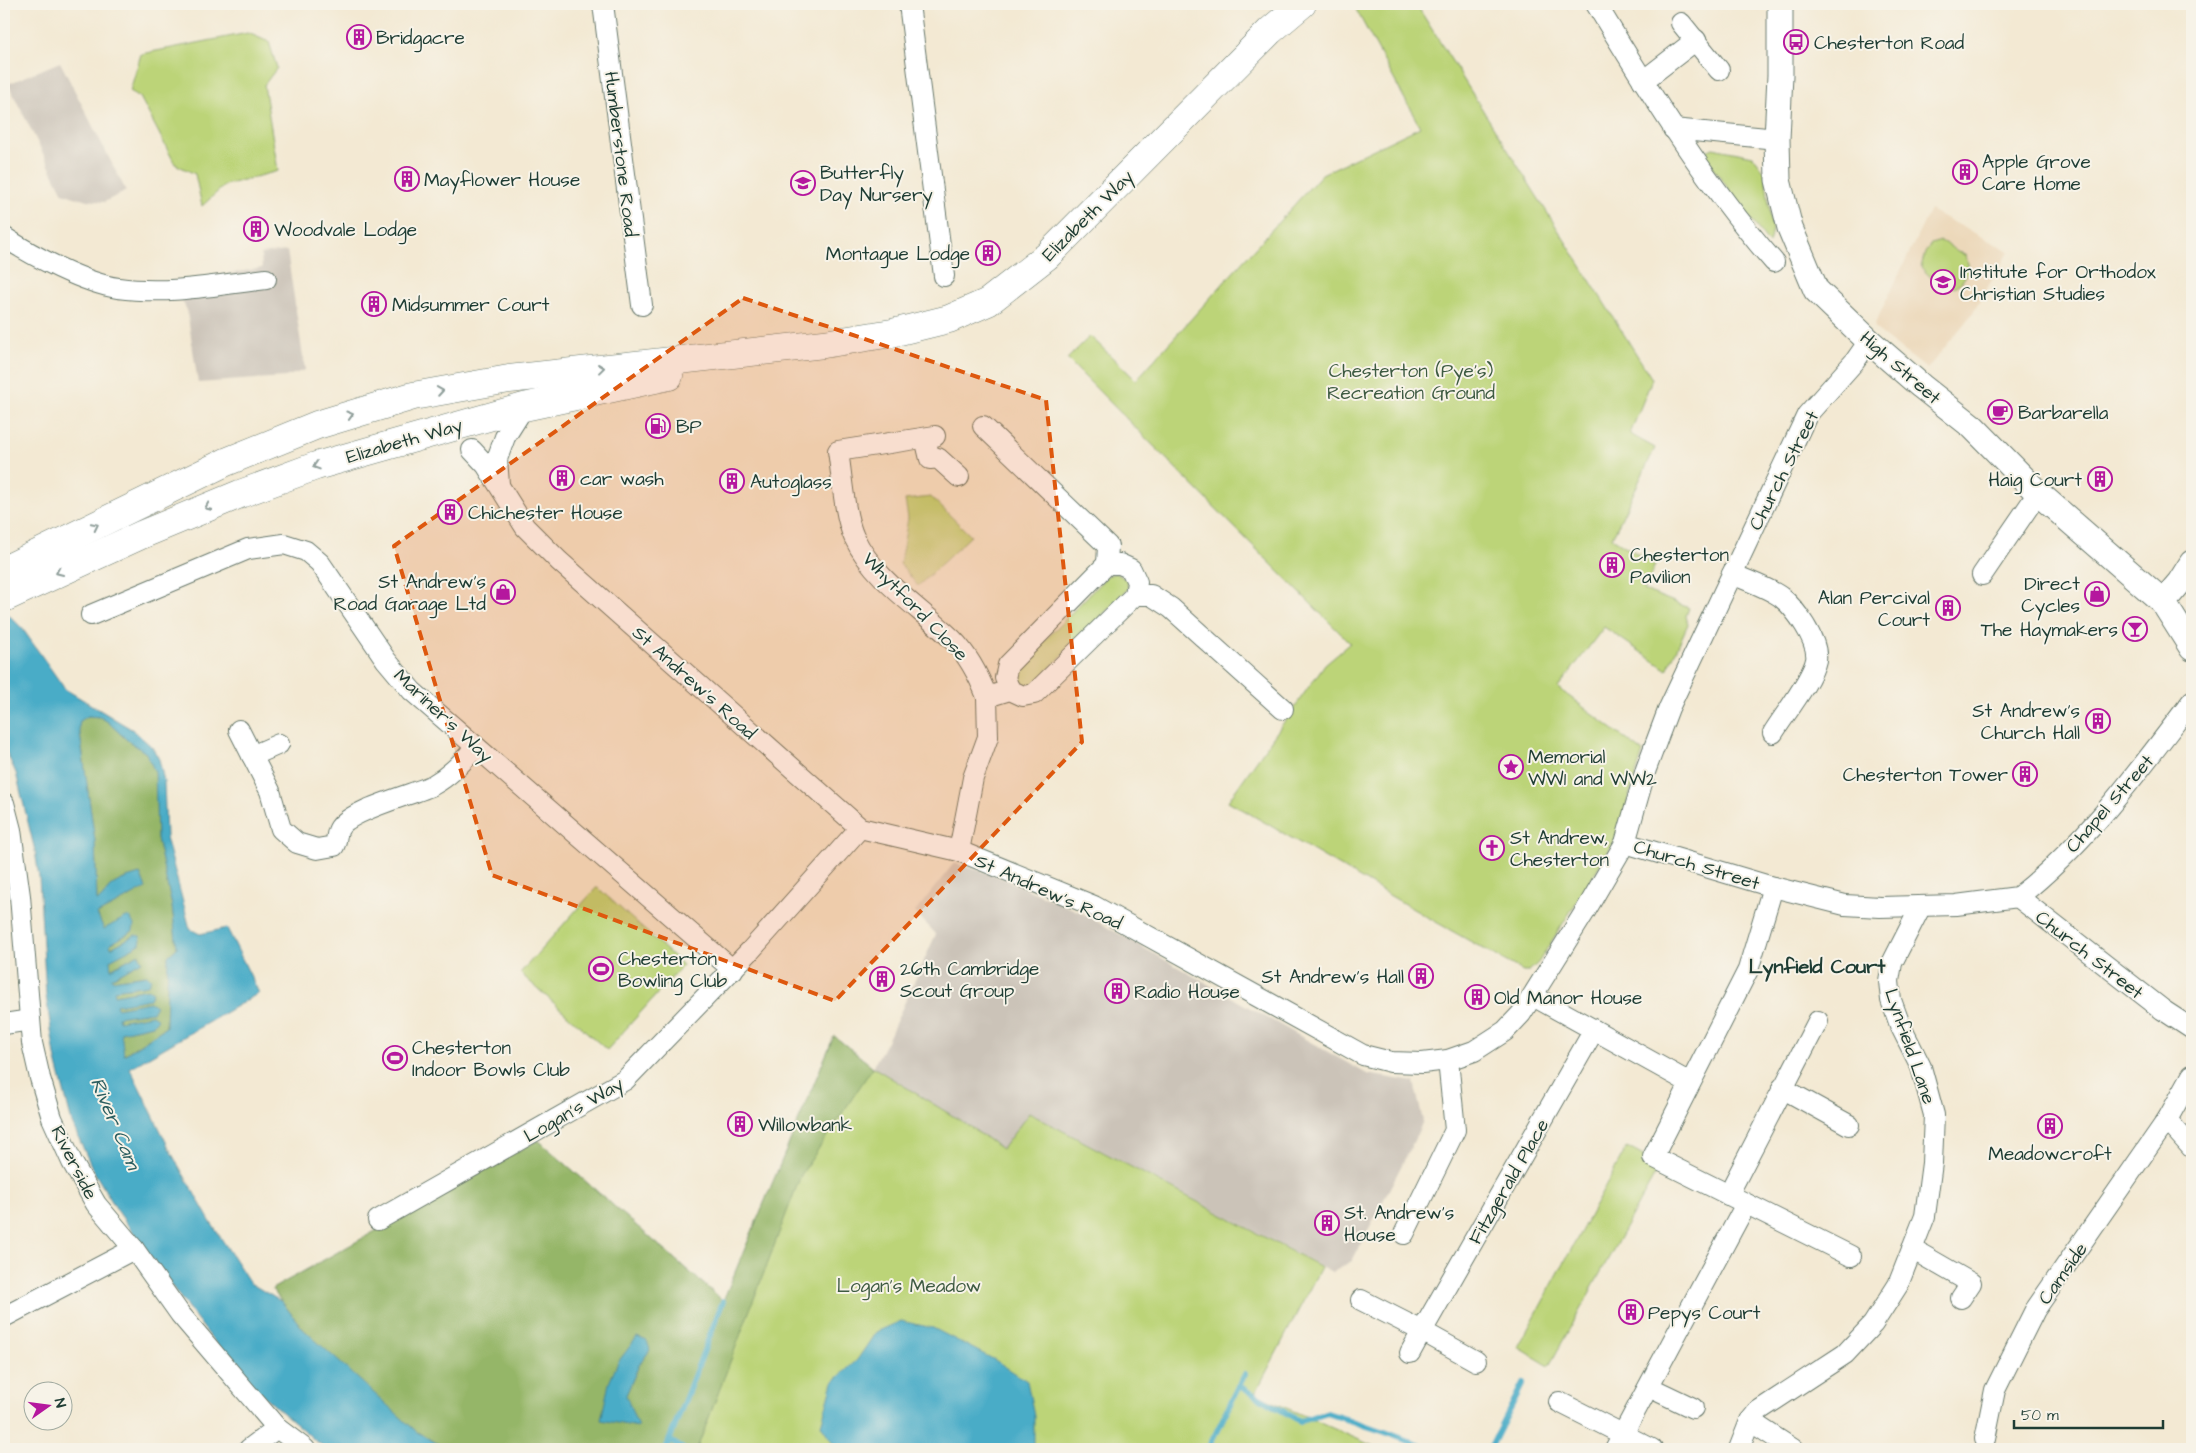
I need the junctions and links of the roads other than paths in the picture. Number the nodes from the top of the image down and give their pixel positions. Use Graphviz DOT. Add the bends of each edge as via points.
graph roads {
  1 [pos="603,4"];
  2 [pos="909,4"];
  3 [pos="1302,4"];
  4 [pos="1596,4"];
  5 [pos="1780,4"];
  6 [pos="1681,24"];
  7 [pos="1696,40"];
  8 [pos="1719,70"];
  9 [pos="1643,81"];
  10 [pos="1673,129"];
  11 [pos="1777,139"];
  12 [pos="4,237"];
  13 [pos="1774,262"];
  14 [pos="944,276"];
  15 [pos="266,279"];
  16 [pos="642,305"];
  17 [pos="1869,341"];
  18 [pos="824,344"];
  19 [pos="524,407"];
  20 [pos="982,426"];
  21 [pos="472,450"];
  22 [pos="959,477"];
  23 [pos="499,486"];
  24 [pos="2038,494"];
  25 [pos="2192,563"];
  26 [pos="1107,564"];
  27 [pos="4,570"];
  28 [pos="1732,574"];
  29 [pos="1982,575"];
  30 [pos="1135,595"];
  31 [pos="4,598"];
  32 [pos="2163,602"];
  33 [pos="91,615"];
  34 [pos="2192,648"];
  35 [pos="1010,690"];
  36 [pos="987,697"];
  37 [pos="2192,702"];
  38 [pos="1283,709"];
  39 [pos="239,730"];
  40 [pos="1773,733"];
  41 [pos="279,744"];
  42 [pos="476,747"];
  43 [pos="252,756"];
  44 [pos="4,803"];
  45 [pos="860,828"];
  46 [pos="1625,843"];
  47 [pos="959,851"];
  48 [pos="1773,887"];
  49 [pos="2018,897"];
  50 [pos="1920,906"];
  51 [pos="733,970"];
  52 [pos="1533,996"];
  53 [pos="1818,1021"];
  54 [pos="29,1022"];
  55 [pos="4,1024"];
  56 [pos="2192,1029"];
  57 [pos="1594,1030"];
  58 [pos="1448,1060"];
  59 [pos="2192,1076"];
  60 [pos="1690,1083"];
  61 [pos="1782,1088"];
  62 [pos="2167,1120"];
  63 [pos="1849,1125"];
  64 [pos="2192,1148"];
  65 [pos="1728,1195"];
  66 [pos="1746,1204"];
  67 [pos="378,1220"];
  68 [pos="1404,1234"];
  69 [pos="134,1249"];
  70 [pos="1912,1249"];
  71 [pos="1851,1256"];
  72 [pos="1961,1298"];
  73 [pos="1361,1300"];
  74 [pos="4,1317"];
  75 [pos="1422,1331"];
  76 [pos="1410,1353"];
  77 [pos="1476,1361"];
  78 [pos="1649,1387"];
  79 [pos="1558,1402"];
  80 [pos="1693,1408"];
  81 [pos="1750,1421"];
  82 [pos="277,1428"];
  83 [pos="1984,1439"];
  84 [pos="1620,1442"];
  85 [pos="249,1449"];
  86 [pos="305,1449"];
  87 [pos="1652,1449"];
  88 [pos="1739,1449"];
  89 [pos="1794,1449"];
  1 -- 16 [label="street, Humberstone Road"];
  2 -- 14 [label="street"];
  3 -- 18 [label="main road, Elizabeth Way" via="1270,31 1047,256 988,302 950,319"];
  4 -- 9 [label="street"];
  5 -- 11 [label="street, High Street"];
  6 -- 7 [label="street"];
  7 -- 8 [label="street"];
  7 -- 9 [label="street"];
  9 -- 10 [label="street"];
  10 -- 11 [label="street"];
  10 -- 13 [label="street"];
  11 -- 17 [label="street, High Street" via="1778,180 1790,228 1816,290"];
  12 -- 15 [label="street" via="71,274 117,288 178,290"];
  17 -- 24 [label="street, High Street" via="1973,427"];
  17 -- 28 [label="street, Church Street" via="1808,415"];
  18 -- 19 [label="main road, Elizabeth Way" via="783,358 670,376"];
  27 -- 18 [label="main road, Elizabeth Way, one-way" via="239,456 317,425 413,396 509,379"];
  19 -- 23 [label="street, St Andrew's Road" via="497,459"];
  19 -- 31 [label="main road, Elizabeth Way, one-way" via="316,466 253,488"];
  20 -- 26 [label="street" via="1108,546"];
  21 -- 23 [label="street, St Andrew's Road"];
  22 -- 36 [label="street, Whytford Close" via="938,458 930,459 930,437 838,451 854,537 881,574 953,640 969,660"];
  23 -- 45 [label="street, St Andrew's Road" via="525,527 559,560"];
  24 -- 29 [label="street"];
  24 -- 32 [label="street, High Street"];
  25 -- 32 [label="street"];
  26 -- 30 [label="street" via="1120,564 1131,569 1137,582"];
  26 -- 35 [label="street" via="1008,665 1005,678"];
  28 -- 40 [label="street" via="1781,597 1806,626 1814,645 1816,658 1810,674"];
  28 -- 46 [label="street, Church Street" via="1669,708 1646,769"];
  30 -- 35 [label="street" via="1034,694 1022,696"];
  30 -- 38 [label="street" via="1151,595 1171,608"];
  32 -- 34 [label="street, High Street"];
  33 -- 42 [label="street, Mariner's Way" via="248,550 284,544 306,551 320,563 386,660 412,691"];
  35 -- 36 [label="street"];
  36 -- 47 [label="street" via="988,737 973,778"];
  37 -- 49 [label="street, Chapel Street" via="2120,795 2046,875"];
  39 -- 43 [label="street"];
  41 -- 43 [label="street"];
  42 -- 43 [label="street" via="452,773 432,785 362,811 343,824 334,846 317,849 297,843 281,828 270,791"];
  42 -- 51 [label="street, Mariner's Way"];
  44 -- 54 [label="street, Riverside" via="20,896"];
  45 -- 47 [label="street, St Andrew's Road"];
  45 -- 51 [label="street, Logan's Way"];
  46 -- 48 [label="street, Church Street"];
  46 -- 52 [label="street, St Andrew's Road"];
  47 -- 58 [label="street, St Andrew's Road" via="1094,906 1364,1055 1391,1062"];
  48 -- 50 [label="street, Church Street" via="1846,905 1880,908"];
  48 -- 60 [label="street" via="1748,970"];
  49 -- 50 [label="street, Church Street"];
  49 -- 56 [label="street, Church Street"];
  50 -- 70 [label="street, Lynfield Lane" via="1892,963 1889,981 1891,1000 1921,1067 1934,1115 1926,1216"];
  51 -- 67 [label="street, Logan's Way" via="625,1080"];
  52 -- 57 [label="street"];
  52 -- 58 [label="street, St Andrew's Road" via="1505,1031 1474,1051"];
  53 -- 61 [label="street"];
  54 -- 55 [label="street"];
  54 -- 69 [label="street, Riverside" via="52,1118 72,1162 96,1204"];
  57 -- 60 [label="street"];
  57 -- 75 [label="street, Fitzgerald Place"];
  58 -- 68 [label="street" via="1455,1130"];
  59 -- 62 [label="street, Camside"];
  60 -- 65 [label="street" via="1653,1157"];
  61 -- 63 [label="street"];
  61 -- 65 [label="street"];
  62 -- 64 [label="street"];
  62 -- 83 [label="street, Camside" via="2035,1310 1995,1390"];
  65 -- 66 [label="street"];
  66 -- 71 [label="street"];
  66 -- 78 [label="street"];
  69 -- 74 [label="street"];
  69 -- 82 [label="street, Riverside" via="180,1314"];
  70 -- 72 [label="street" via="1971,1283"];
  70 -- 81 [label="street, Lynfield Lane" via="1893,1293 1873,1324 1845,1354 1768,1402"];
  73 -- 75 [label="street"];
  75 -- 76 [label="street, Fitzgerald Place"];
  75 -- 77 [label="street"];
  78 -- 80 [label="street"];
  78 -- 84 [label="street"];
  79 -- 84 [label="street"];
  81 -- 88 [label="street, Lynfield Lane"];
  81 -- 89 [label="street"];
  82 -- 85 [label="street"];
  82 -- 86 [label="street, Riverside"];
  84 -- 87 [label="street"];
}
